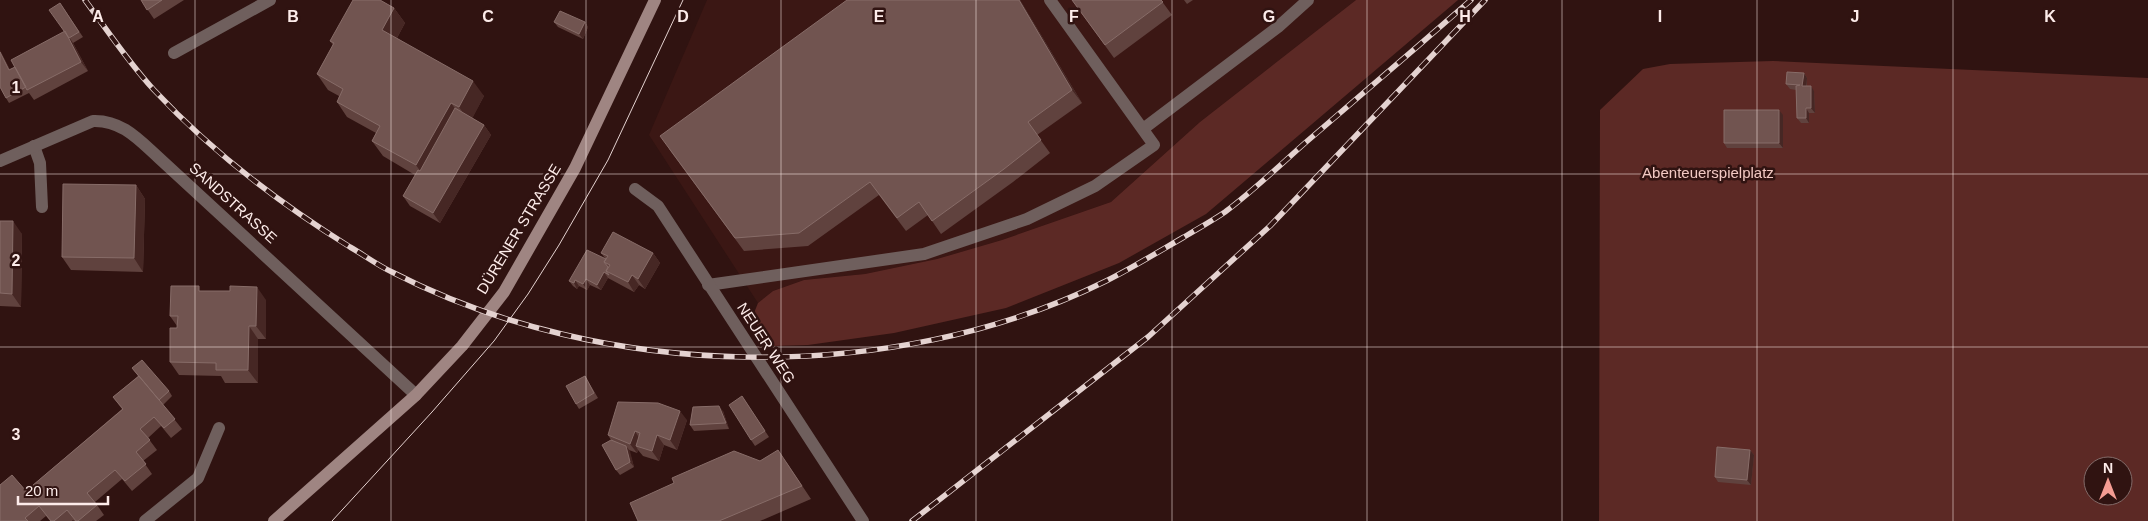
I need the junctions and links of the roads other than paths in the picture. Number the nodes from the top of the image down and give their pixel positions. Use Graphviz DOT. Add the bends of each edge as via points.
graph roads {
  1 [pos="270,0"];
  2 [pos="655,0"];
  3 [pos="1050,0"];
  4 [pos="1308,0"];
  5 [pos="174,53"];
  6 [pos="1143,129"];
  7 [pos="34,146"];
  8 [pos="0,161"];
  9 [pos="635,190"];
  10 [pos="42,207"];
  11 [pos="708,285"];
  12 [pos="416,395"];
  13 [pos="220,428"];
  14 [pos="145,521"];
  15 [pos="274,521"];
  16 [pos="863,521"];
  1 -- 5 [label="street"];
  2 -- 12 [label="main road, DÜRENER STRASSE" via="575,168 504,292 462,346"];
  3 -- 6 [label="street"];
  4 -- 6 [label="street" via="1278,27"];
  6 -- 11 [label="street" via="1154,145 1095,186 1027,219 924,254"];
  7 -- 8 [label="street, SANDSTRASSE"];
  7 -- 10 [label="street" via="40,163"];
  7 -- 12 [label="street, SANDSTRASSE" via="94,121 106,120 129,131"];
  9 -- 11 [label="street, NEUER WEG" via="658,206"];
  11 -- 16 [label="street, NEUER WEG"];
  12 -- 15 [label="main road, DÜRENER STRASSE"];
  13 -- 14 [label="street" via="198,478"];
}
